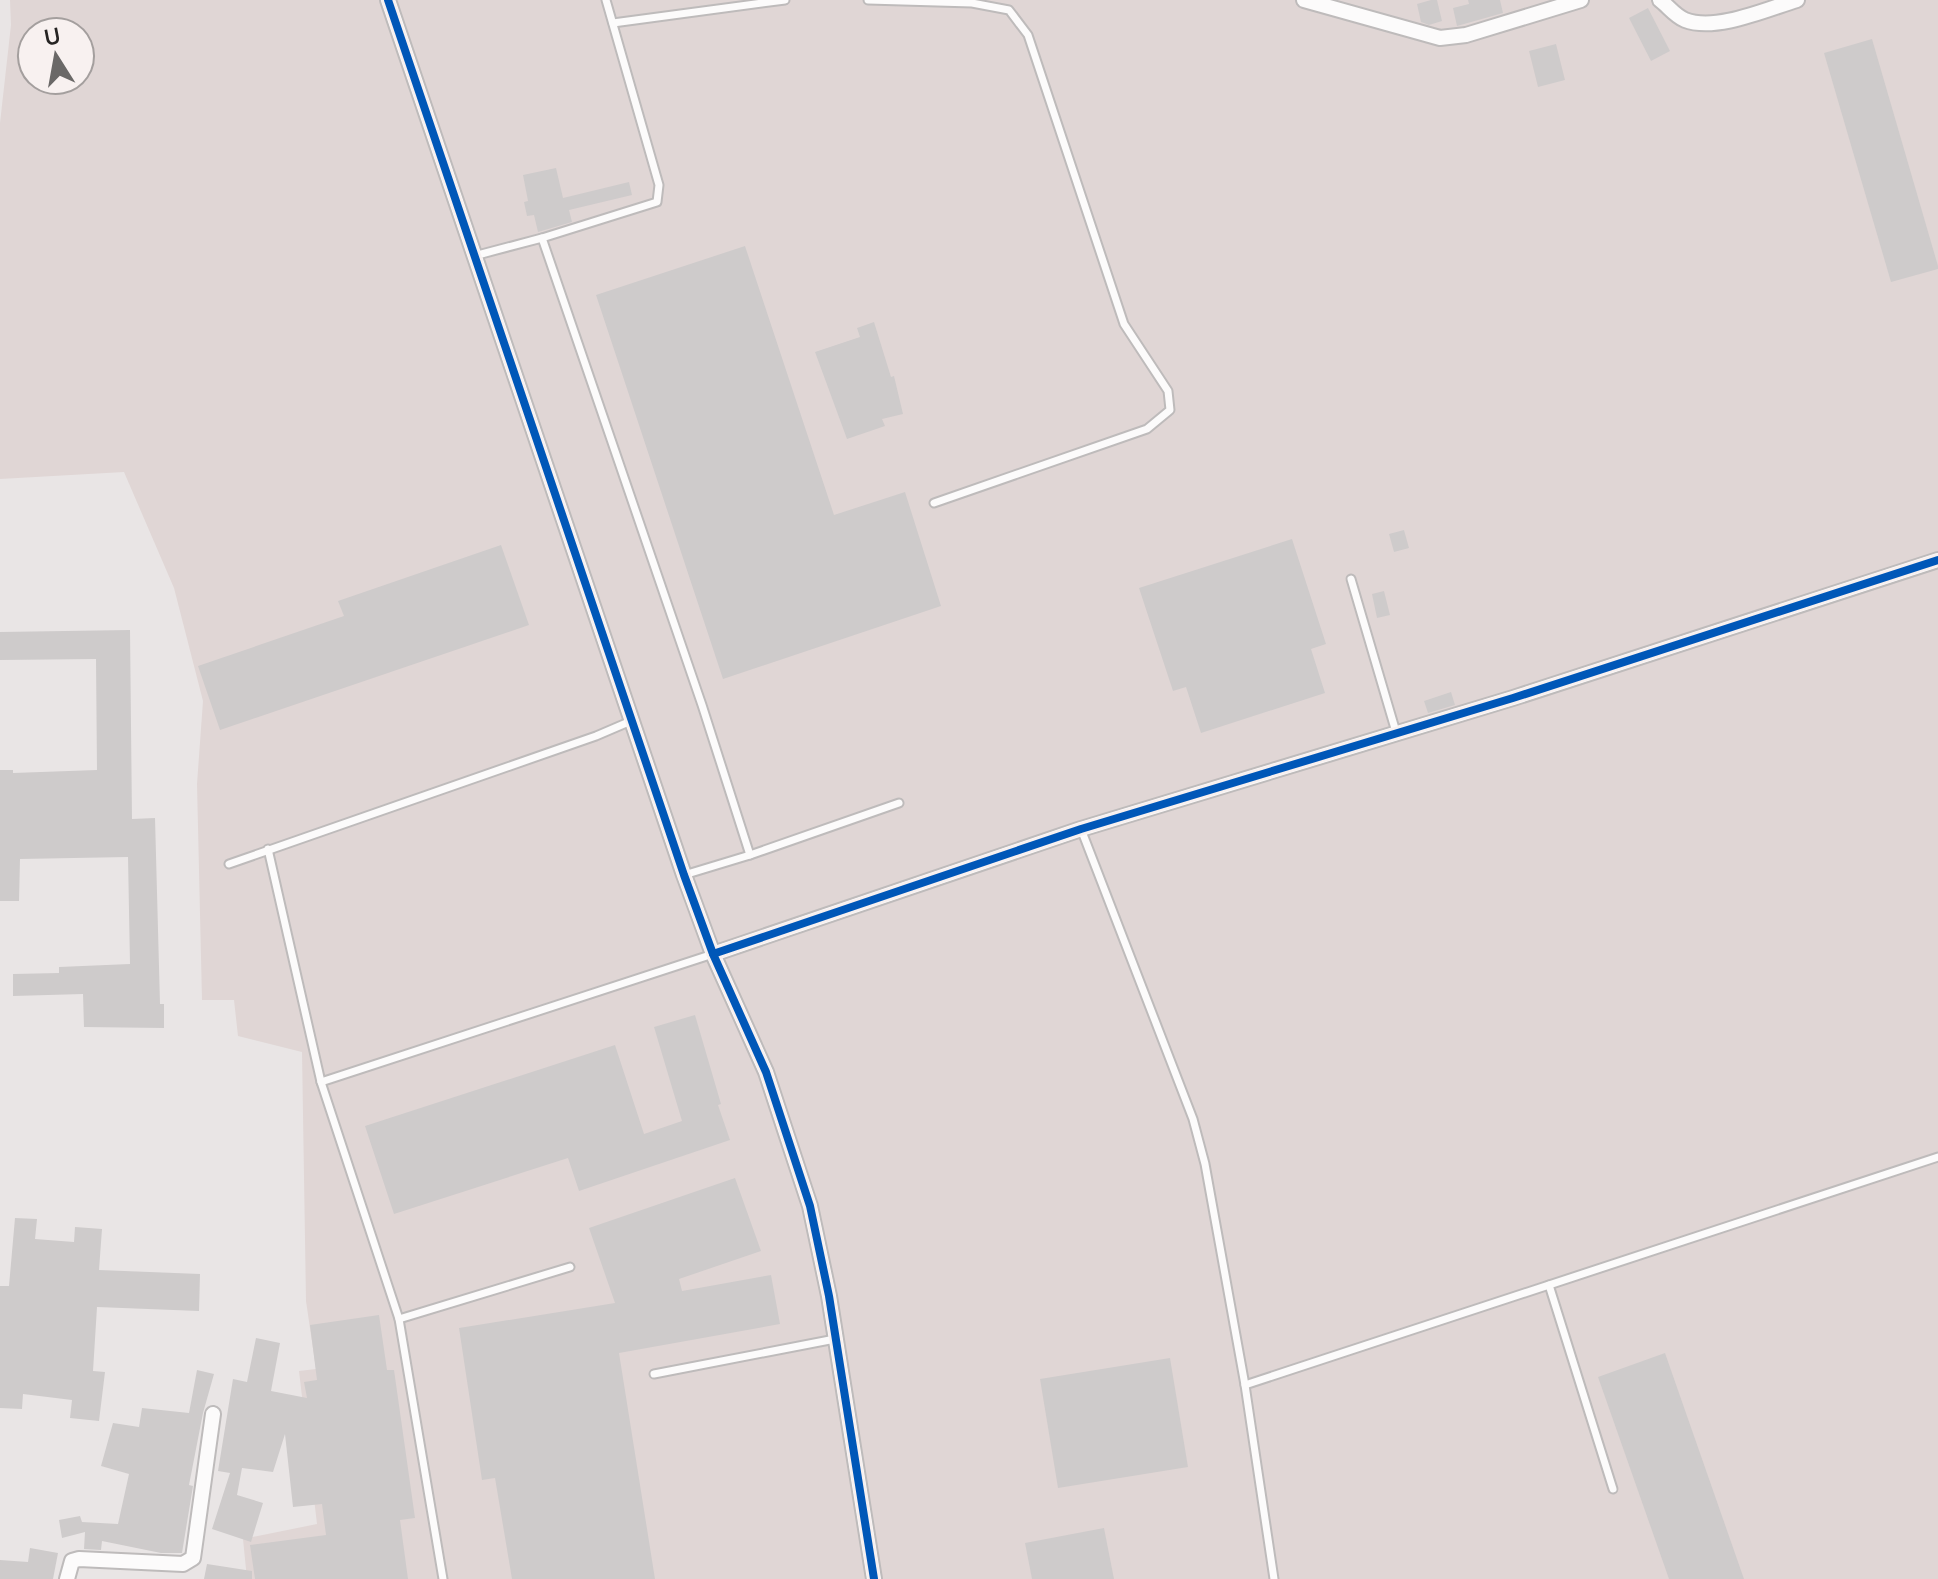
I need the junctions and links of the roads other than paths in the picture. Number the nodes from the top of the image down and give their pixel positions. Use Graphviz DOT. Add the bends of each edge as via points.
graph roads {
  1 [pos="388,0"];
  2 [pos="606,0"];
  3 [pos="785,0"];
  4 [pos="868,0"];
  5 [pos="1304,0"];
  6 [pos="1581,0"];
  7 [pos="1660,0"];
  8 [pos="1797,0"];
  9 [pos="613,23"];
  10 [pos="542,238"];
  11 [pos="474,256"];
  12 [pos="934,503"];
  13 [pos="1938,560"];
  14 [pos="1351,579"];
  15 [pos="634,720"];
  16 [pos="1396,732"];
  17 [pos="899,803"];
  18 [pos="1081,829"];
  19 [pos="268,849"];
  20 [pos="750,855"];
  21 [pos="229,864"];
  22 [pos="684,875"];
  23 [pos="713,954"];
  24 [pos="321,1082"];
  25 [pos="1938,1157"];
  26 [pos="570,1267"];
  27 [pos="1549,1285"];
  28 [pos="399,1319"];
  29 [pos="835,1339"];
  30 [pos="654,1374"];
  31 [pos="1245,1385"];
  32 [pos="213,1414"];
  33 [pos="1613,1489"];
  34 [pos="67,1579"];
  35 [pos="443,1579"];
  36 [pos="874,1579"];
  37 [pos="1274,1579"];
  1 -- 11 [label="street"];
  2 -- 9 [label="lane"];
  3 -- 9 [label="lane"];
  4 -- 12 [label="lane" via="972,3 1009,10 1028,35 1124,324 1168,391 1170,410 1147,429"];
  5 -- 6 [label="street" via="1440,38"];
  7 -- 8 [label="street" via="1680,18 1704,22 1736,19"];
  9 -- 10 [label="lane" via="659,185 657,202"];
  10 -- 11 [label="lane"];
  10 -- 20 [label="lane"];
  11 -- 15 [label="street"];
  13 -- 16 [label="street"];
  14 -- 16 [label="lane"];
  15 -- 19 [label="lane"];
  15 -- 22 [label="street"];
  16 -- 18 [label="street"];
  17 -- 20 [label="lane"];
  18 -- 23 [label="street"];
  18 -- 31 [label="lane" via="1193,1119"];
  19 -- 21 [label="lane"];
  19 -- 24 [label="lane"];
  20 -- 22 [label="lane"];
  22 -- 23 [label="street"];
  23 -- 24 [label="lane"];
  23 -- 29 [label="street" via="766,1072 810,1206"];
  24 -- 28 [label="lane"];
  25 -- 27 [label="lane"];
  26 -- 28 [label="lane"];
  27 -- 31 [label="lane"];
  27 -- 33 [label="lane"];
  28 -- 35 [label="lane"];
  29 -- 30 [label="lane"];
  29 -- 36 [label="street"];
  31 -- 37 [label="lane"];
  32 -- 34 [label="street" via="193,1558 183,1564 79,1559 72,1561"];
}
